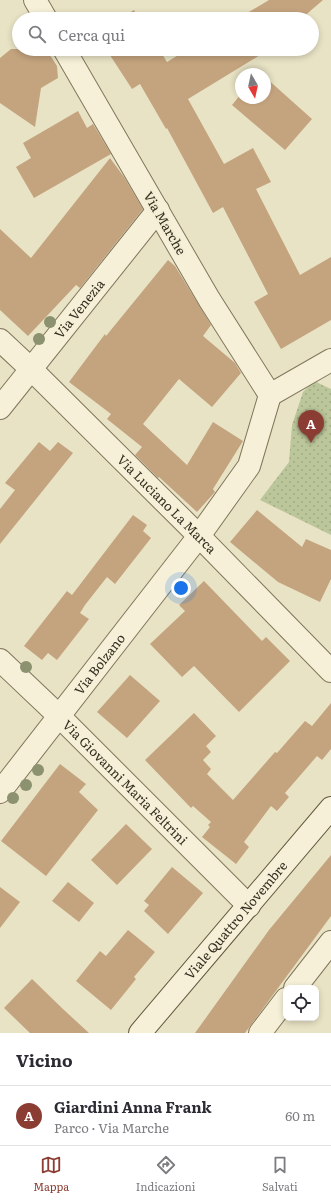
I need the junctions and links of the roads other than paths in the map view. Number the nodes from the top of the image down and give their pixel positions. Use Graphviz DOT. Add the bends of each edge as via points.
graph roads {
  1 [pos="35,0"];
  2 [pos="42,12"];
  3 [pos="68,56"];
  4 [pos="158,210"];
  5 [pos="0,340"];
  6 [pos="331,360"];
  7 [pos="31,369"];
  8 [pos="270,395"];
  9 [pos="0,408"];
  10 [pos="199,536"];
  11 [pos="0,660"];
  12 [pos="331,671"];
  13 [pos="58,716"];
  14 [pos="0,792"];
  15 [pos="331,808"];
  16 [pos="249,906"];
  17 [pos="331,942"];
  18 [pos="297,985"];
  19 [pos="283,1003"];
  20 [pos="140,1033"];
  21 [pos="260,1033"];
  1 -- 2 [label="street"];
  3 -- 4 [label="street, Via Marche"];
  4 -- 7 [label="street, Via Venezia"];
  4 -- 8 [label="street, Via Marche" via="209,299"];
  5 -- 7 [label="street, Via Luciano La Marca"];
  6 -- 8 [label="street"];
  7 -- 9 [label="street, Via Venezia"];
  7 -- 10 [label="street, Via Luciano La Marca"];
  8 -- 10 [label="street" via="249,466"];
  10 -- 12 [label="street, Via Luciano La Marca"];
  10 -- 13 [label="street, Via Bolzano"];
  11 -- 13 [label="street, Via Giovanni Maria Feltrini"];
  13 -- 14 [label="street, Via Bolzano"];
  13 -- 16 [label="street, Via Giovanni Maria Feltrini"];
  15 -- 16 [label="street, Viale Quattro Novembre"];
  16 -- 20 [label="street, Viale Quattro Novembre"];
  17 -- 18 [label="street"];
  19 -- 21 [label="street"];
}
